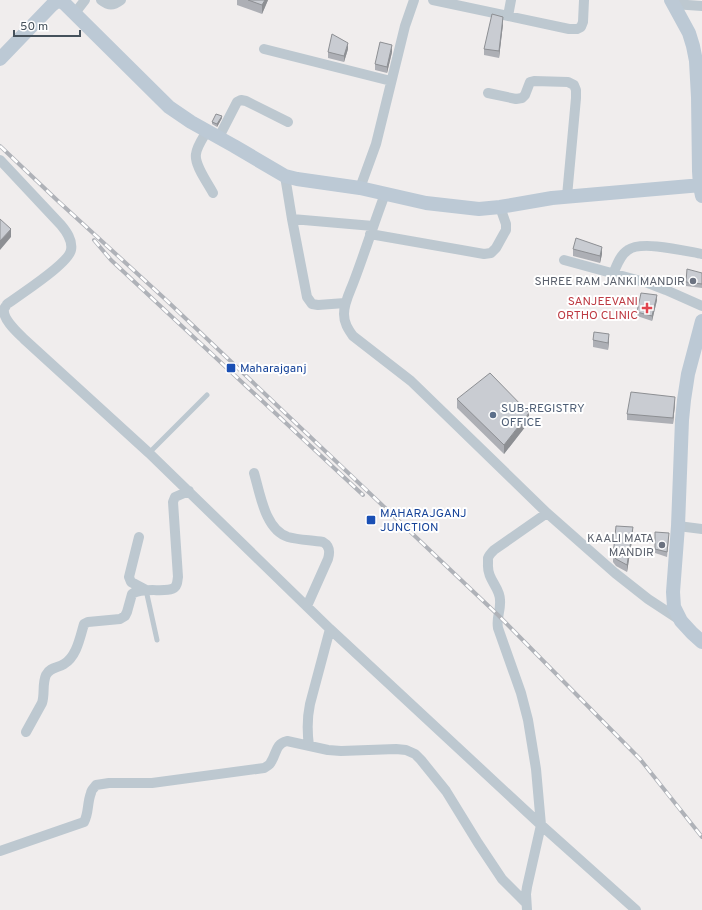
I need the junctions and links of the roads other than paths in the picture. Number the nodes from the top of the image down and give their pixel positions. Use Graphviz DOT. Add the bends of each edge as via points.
graph roads {
  1 [pos="85,0"];
  2 [pos="101,0"];
  3 [pos="121,0"];
  4 [pos="414,0"];
  5 [pos="433,0"];
  6 [pos="511,0"];
  7 [pos="584,0"];
  8 [pos="57,1"];
  9 [pos="672,2"];
  10 [pos="702,6"];
  11 [pos="76,13"];
  12 [pos="508,16"];
  13 [pos="264,49"];
  14 [pos="0,59"];
  15 [pos="391,81"];
  16 [pos="488,93"];
  17 [pos="288,122"];
  18 [pos="213,134"];
  19 [pos="0,160"];
  20 [pos="285,176"];
  21 [pos="360,188"];
  22 [pos="701,189"];
  23 [pos="213,193"];
  24 [pos="385,194"];
  25 [pos="567,196"];
  26 [pos="500,207"];
  27 [pos="292,219"];
  28 [pos="372,230"];
  29 [pos="702,254"];
  30 [pos="564,260"];
  31 [pos="613,274"];
  32 [pos="345,304"];
  33 [pos="702,306"];
  34 [pos="702,321"];
  35 [pos="207,395"];
  36 [pos="149,453"];
  37 [pos="254,473"];
  38 [pos="189,491"];
  39 [pos="547,513"];
  40 [pos="678,526"];
  41 [pos="702,529"];
  42 [pos="139,537"];
  43 [pos="146,590"];
  44 [pos="307,606"];
  45 [pos="681,621"];
  46 [pos="330,629"];
  47 [pos="157,640"];
  48 [pos="702,642"];
  49 [pos="26,732"];
  50 [pos="309,746"];
  51 [pos="541,825"];
  52 [pos="0,851"];
  53 [pos="526,908"];
  54 [pos="636,910"];
  1 -- 11 [label="street"];
  2 -- 3 [label="street" via="107,4 115,4"];
  4 -- 15 [label="street"];
  5 -- 12 [label="street"];
  6 -- 12 [label="street"];
  7 -- 12 [label="street" via="583,22 577,29"];
  8 -- 11 [label="street" via="63,2"];
  8 -- 14 [label="street"];
  9 -- 10 [label="street"];
  9 -- 22 [label="street" via="689,33 696,61"];
  11 -- 18 [label="street" via="169,107"];
  13 -- 15 [label="street"];
  15 -- 21 [label="street" via="376,144"];
  16 -- 25 [label="street" via="516,99 522,98 530,82 534,81 568,82 574,85 576,98"];
  17 -- 18 [label="street" via="241,100"];
  18 -- 20 [label="street"];
  18 -- 23 [label="street" via="197,150 196,155 198,165"];
  19 -- 36 [label="street" via="64,229 71,250 60,266 7,304 4,315 24,339"];
  20 -- 21 [label="street"];
  20 -- 27 [label="street"];
  21 -- 24 [label="street"];
  22 -- 25 [label="street"];
  24 -- 26 [label="street" via="440,205 479,209"];
  24 -- 28 [label="street"];
  25 -- 26 [label="street"];
  26 -- 28 [label="street" via="506,230 492,253 484,254"];
  27 -- 28 [label="street"];
  27 -- 32 [label="street" via="307,297 312,304"];
  28 -- 32 [label="street"];
  29 -- 31 [label="street" via="648,245 637,246 628,249 620,257"];
  30 -- 31 [label="street"];
  31 -- 33 [label="street" via="648,283"];
  32 -- 39 [label="street" via="346,327 353,336 411,381"];
  34 -- 40 [label="street" via="684,400"];
  35 -- 36 [label="lane"];
  36 -- 38 [label="street"];
  37 -- 44 [label="street" via="266,512 275,528 286,536 323,542 329,549 328,559"];
  38 -- 43 [label="street" via="175,497 173,502 177,583 175,588"];
  38 -- 44 [label="street"];
  39 -- 45 [label="street" via="632,587"];
  39 -- 51 [label="street" via="494,550 488,558 490,579 500,598 498,628 528,720"];
  40 -- 41 [label="street"];
  40 -- 45 [label="street" via="673,592 674,607"];
  42 -- 43 [label="street" via="129,578 131,582"];
  43 -- 47 [label="lane"];
  43 -- 49 [label="street" via="132,594 127,612 120,619 84,624 70,659 47,674 42,703"];
  44 -- 46 [label="street"];
  45 -- 48 [label="street"];
  46 -- 50 [label="street" via="308,714"];
  46 -- 51 [label="street"];
  50 -- 52 [label="street" via="287,741 281,743 269,765 256,770 152,783 96,785 91,793 84,822"];
  50 -- 53 [label="street" via="341,751 396,749 415,754 446,791 502,879"];
  51 -- 53 [label="street" via="527,887"];
  51 -- 54 [label="street"];
}
